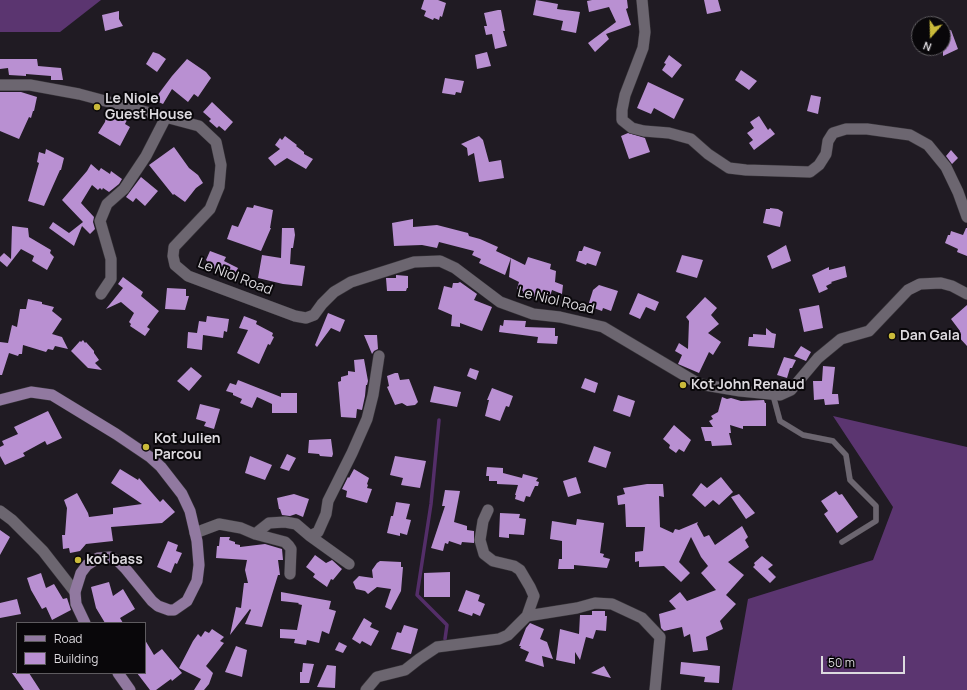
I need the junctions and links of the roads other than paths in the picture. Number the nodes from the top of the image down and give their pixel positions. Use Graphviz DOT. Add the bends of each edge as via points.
graph roads {
  1 [pos="642,0"];
  2 [pos="0,85"];
  3 [pos="166,117"];
  4 [pos="967,216"];
  5 [pos="101,294"];
  6 [pos="967,294"];
  7 [pos="379,356"];
  8 [pos="773,395"];
  9 [pos="0,400"];
  10 [pos="488,510"];
  11 [pos="0,511"];
  12 [pos="195,533"];
  13 [pos="255,534"];
  14 [pos="310,536"];
  15 [pos="842,542"];
  16 [pos="349,564"];
  17 [pos="290,574"];
  18 [pos="75,592"];
  19 [pos="527,616"];
  20 [pos="85,622"];
  21 [pos="119,674"];
  22 [pos="130,690"];
  23 [pos="366,690"];
  24 [pos="655,690"];
  1 -- 4 [label="street" via="645,32 643,48 622,110 622,120 632,128 691,139 729,168 810,172 819,165 826,154 828,141 833,133 846,129 867,129 910,135 928,145 946,167"];
  2 -- 3 [label="street, Le Niol Road" via="30,85 79,94"];
  3 -- 5 [label="street" via="146,156 124,189 107,204 100,221 111,259 110,279"];
  3 -- 8 [label="street, Le Niol Road" via="199,126 216,142 221,165 218,187 210,209 174,247 175,265 188,276 306,318 314,315 334,292 351,282 414,262 440,261 455,268 500,302 533,314 603,327 699,384"];
  6 -- 8 [label="street, Le Niol Road" via="941,283 920,284 908,290 868,331 841,339 818,358 790,390"];
  7 -- 14 [label="street" via="367,419 328,501 326,514 318,532"];
  8 -- 15 [label="lane" via="780,421 803,435 833,441 846,455 850,480 876,506 876,521"];
  9 -- 12 [label="main road" via="31,392 52,395 130,443 161,467 182,494 190,511"];
  10 -- 19 [label="street" via="482,521 480,540 484,554 493,561 520,570 534,596"];
  11 -- 18 [label="street" via="43,551"];
  12 -- 13 [label="street" via="219,524 241,528"];
  12 -- 18 [label="main road" via="199,566 196,581 187,600 174,610 158,606 125,568 110,558 98,558 87,565 81,573"];
  13 -- 14 [label="street" via="269,523 285,522 296,524"];
  13 -- 17 [label="street" via="285,542 289,546"];
  14 -- 16 [label="street"];
  18 -- 20 [label="main road" via="76,604"];
  19 -- 23 [label="street" via="499,639 437,647 405,670 377,677"];
  19 -- 24 [label="street" via="595,603 612,604 642,618 660,638"];
  21 -- 22 [label="main road"];
}
